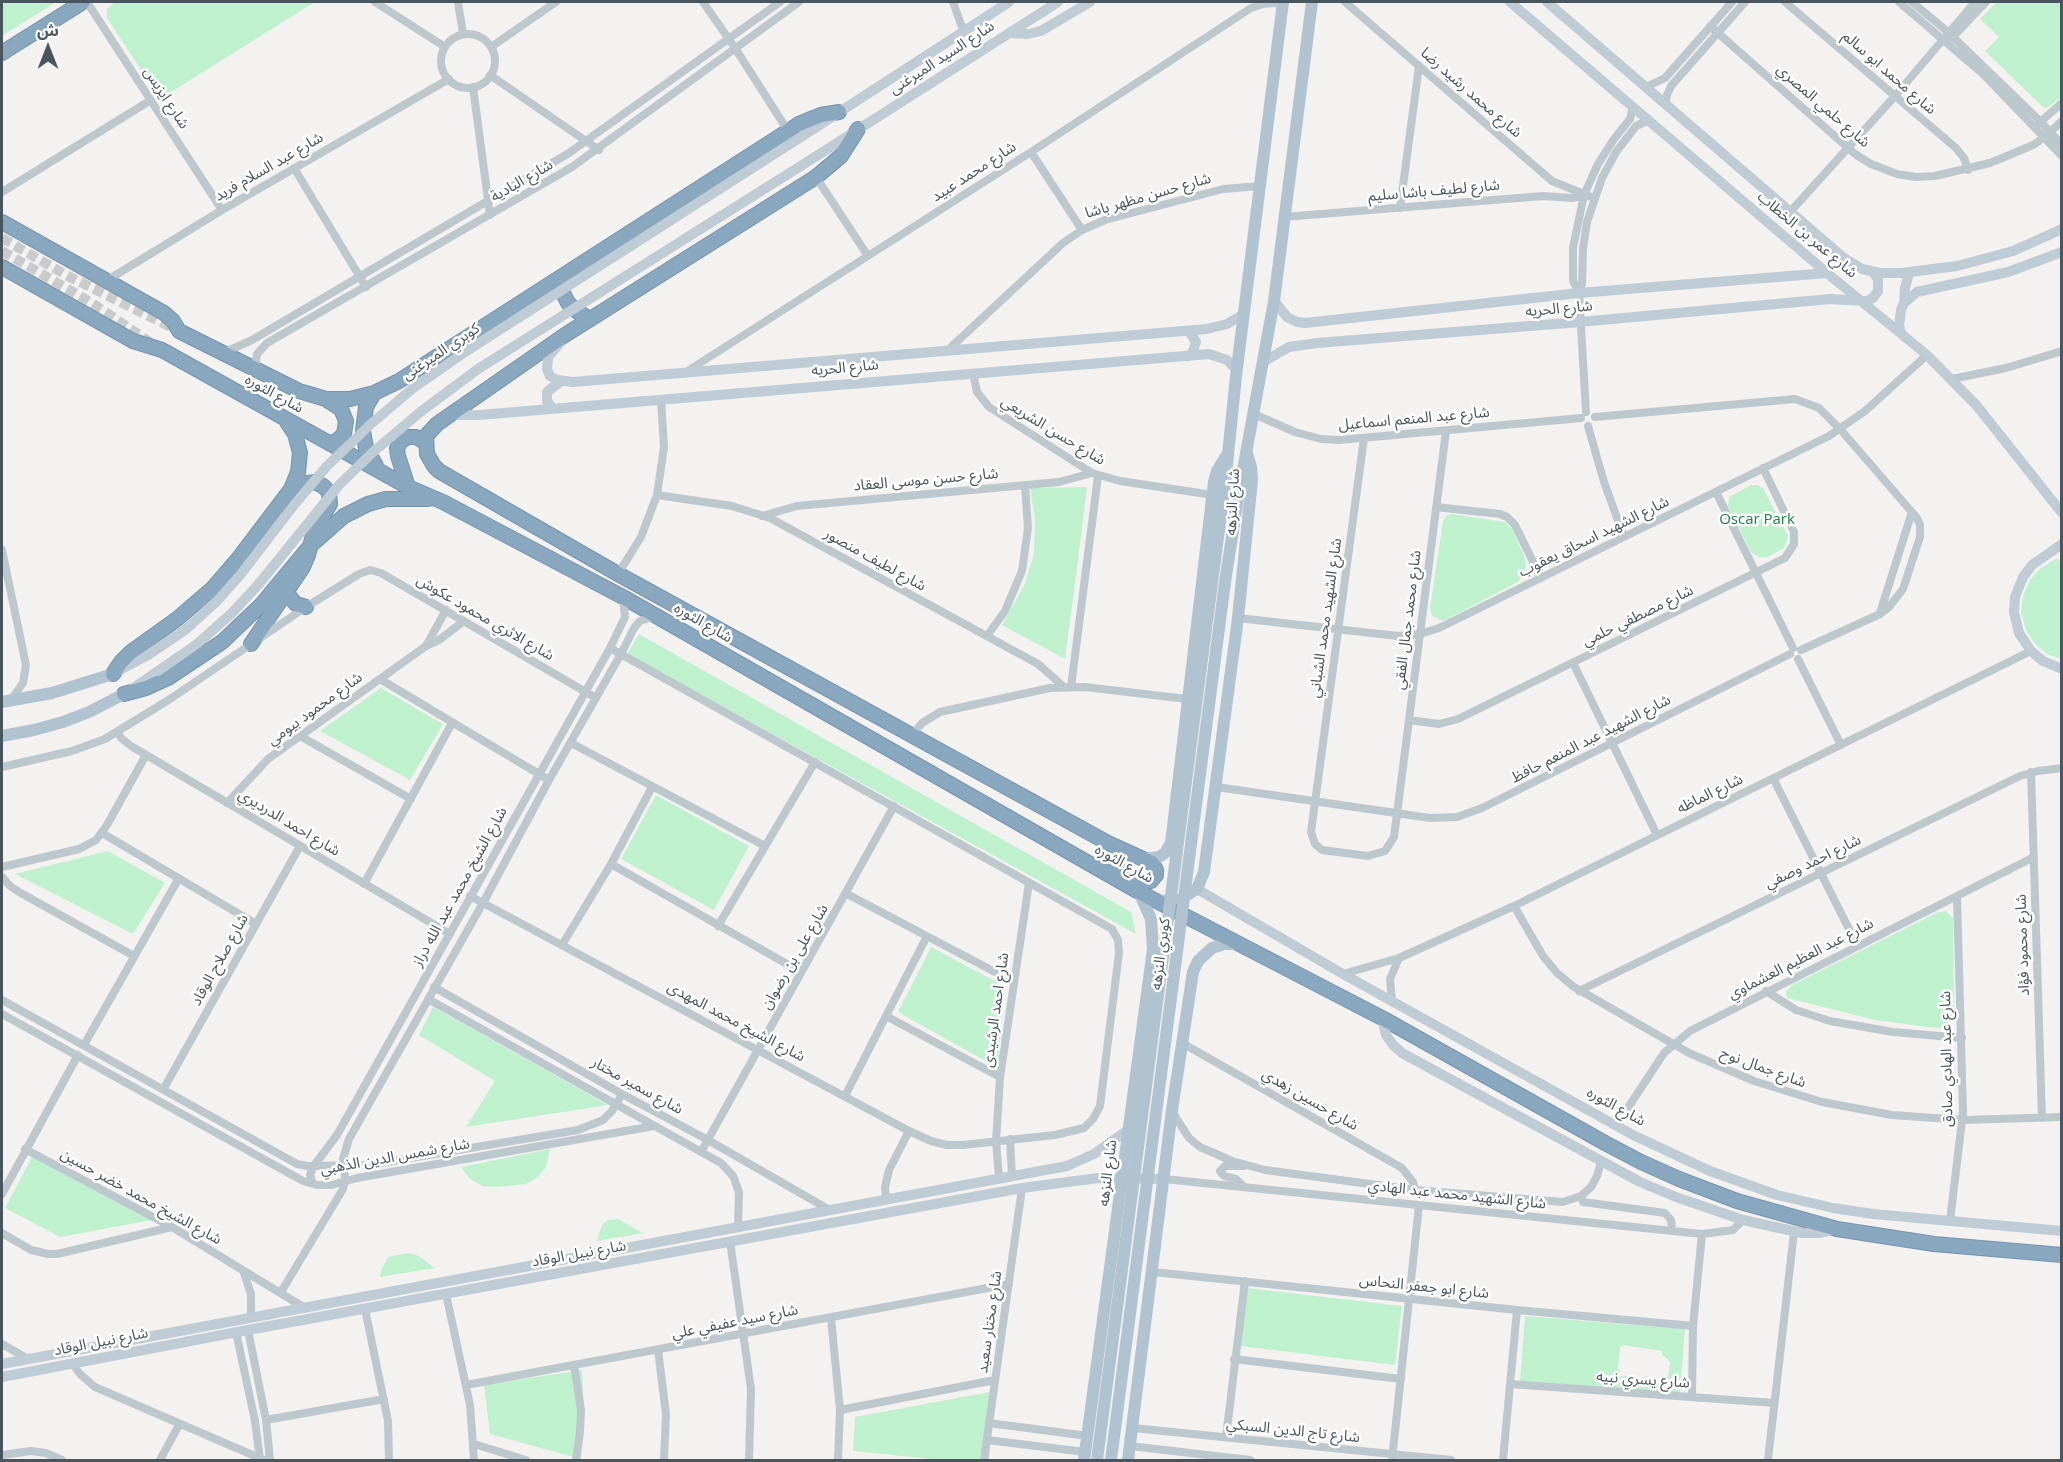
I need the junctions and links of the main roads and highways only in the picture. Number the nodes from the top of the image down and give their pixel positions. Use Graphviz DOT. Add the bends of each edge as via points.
graph roads {
  1 [pos="85,2"];
  2 [pos="1283,2"];
  3 [pos="1312,2"];
  4 [pos="2,53"];
  5 [pos="839,112"];
  6 [pos="858,129"];
  7 [pos="2,222"];
  8 [pos="2,267"];
  9 [pos="559,278"];
  10 [pos="590,319"];
  11 [pos="374,393"];
  12 [pos="326,399"];
  13 [pos="286,420"];
  14 [pos="425,442"];
  15 [pos="330,444"];
  16 [pos="1246,452"];
  17 [pos="1228,453"];
  18 [pos="379,470"];
  19 [pos="408,487"];
  20 [pos="291,489"];
  21 [pos="435,499"];
  22 [pos="310,546"];
  23 [pos="288,591"];
  24 [pos="306,608"];
  25 [pos="251,644"];
  26 [pos="113,674"];
  27 [pos="124,694"];
  28 [pos="6,701"];
  29 [pos="2,736"];
  30 [pos="1177,789"];
  31 [pos="1216,791"];
  32 [pos="1144,859"];
  33 [pos="1083,860"];
  34 [pos="1138,892"];
  35 [pos="1155,901"];
  36 [pos="1237,944"];
  37 [pos="1143,1019"];
  38 [pos="1185,1027"];
  39 [pos="2061,1255"];
  40 [pos="1085,1456"];
  41 [pos="1097,1461"];
  42 [pos="1111,1461"];
  43 [pos="1128,1461"];
  1 -- 4 [label="highway"];
  2 -- 17 [label="main road, شارع النزهه"];
  3 -- 16 [label="main road, شارع النزهه" via="1274,301"];
  5 -- 9 [label="highway, شارع الثوره" via="813,118 788,131"];
  6 -- 10 [label="highway" via="841,156 816,177"];
  7 -- 12 [label="highway, شارع الثوره" via="164,313 179,331 299,390"];
  8 -- 13 [label="highway, شارع الثوره"];
  9 -- 10 [label="highway" via="568,303"];
  9 -- 11 [label="highway, شارع الثوره"];
  10 -- 14 [label="highway" via="450,415 430,430"];
  11 -- 12 [label="highway, شارع الثوره"];
  11 -- 18 [label="highway" via="366,407 363,431 369,456"];
  12 -- 15 [label="highway" via="341,409 346,421 344,434"];
  13 -- 15 [label="highway, شارع الثوره"];
  13 -- 20 [label="highway" via="300,453"];
  14 -- 19 [label="highway" via="408,437 397,448"];
  14 -- 32 [label="highway, شارع الثوره" via="430,461 440,471 618,574 1108,843"];
  15 -- 18 [label="highway, شارع الثوره"];
  16 -- 31 [label="main road, شارع النزهه" via="1252,480"];
  16 -- 42 [label="main road, كوبري النزهه, bridge" via="1225,582"];
  17 -- 30 [label="main road, شارع النزهه" via="1217,471 1213,495"];
  17 -- 41 [label="main road, كوبري النزهه, bridge"];
  18 -- 19 [label="highway, شارع الثوره"];
  19 -- 21 [label="highway, شارع الثوره"];
  20 -- 22 [label="highway" via="315,482 330,496 329,508"];
  20 -- 26 [label="highway" via="213,588 130,652"];
  21 -- 22 [label="highway" via="394,498 368,504 336,521"];
  21 -- 33 [label="highway, شارع الثوره" via="623,597"];
  22 -- 23 [label="highway"];
  22 -- 27 [label="highway" via="261,605 222,642 168,678"];
  23 -- 24 [label="highway" via="292,601"];
  23 -- 25 [label="highway"];
  26 -- 28 [label="main road" via="72,688"];
  27 -- 29 [label="main road" via="63,722"];
  30 -- 31 [label="main road" via="1194,804 1204,804"];
  30 -- 32 [label="main road, شارع النزهه" via="1170,847 1159,857"];
  31 -- 35 [label="main road, شارع النزهه" via="1197,889 1179,900"];
  32 -- 33 [label="highway" via="1156,870 1149,882 1101,861"];
  33 -- 34 [label="highway, شارع الثوره"];
  34 -- 35 [label="highway, شارع الثوره"];
  34 -- 37 [label="main road, شارع النزهه" via="1149,914 1153,937"];
  35 -- 36 [label="highway, شارع الثوره"];
  36 -- 38 [label="main road" via="1212,948 1195,966"];
  36 -- 39 [label="highway, شارع الثوره" via="1382,1018 1648,1166 1737,1201 1837,1229 1934,1244"];
  37 -- 38 [label="main road" via="1168,1017"];
  37 -- 40 [label="main road, شارع النزهه"];
  38 -- 43 [label="main road"];
}
